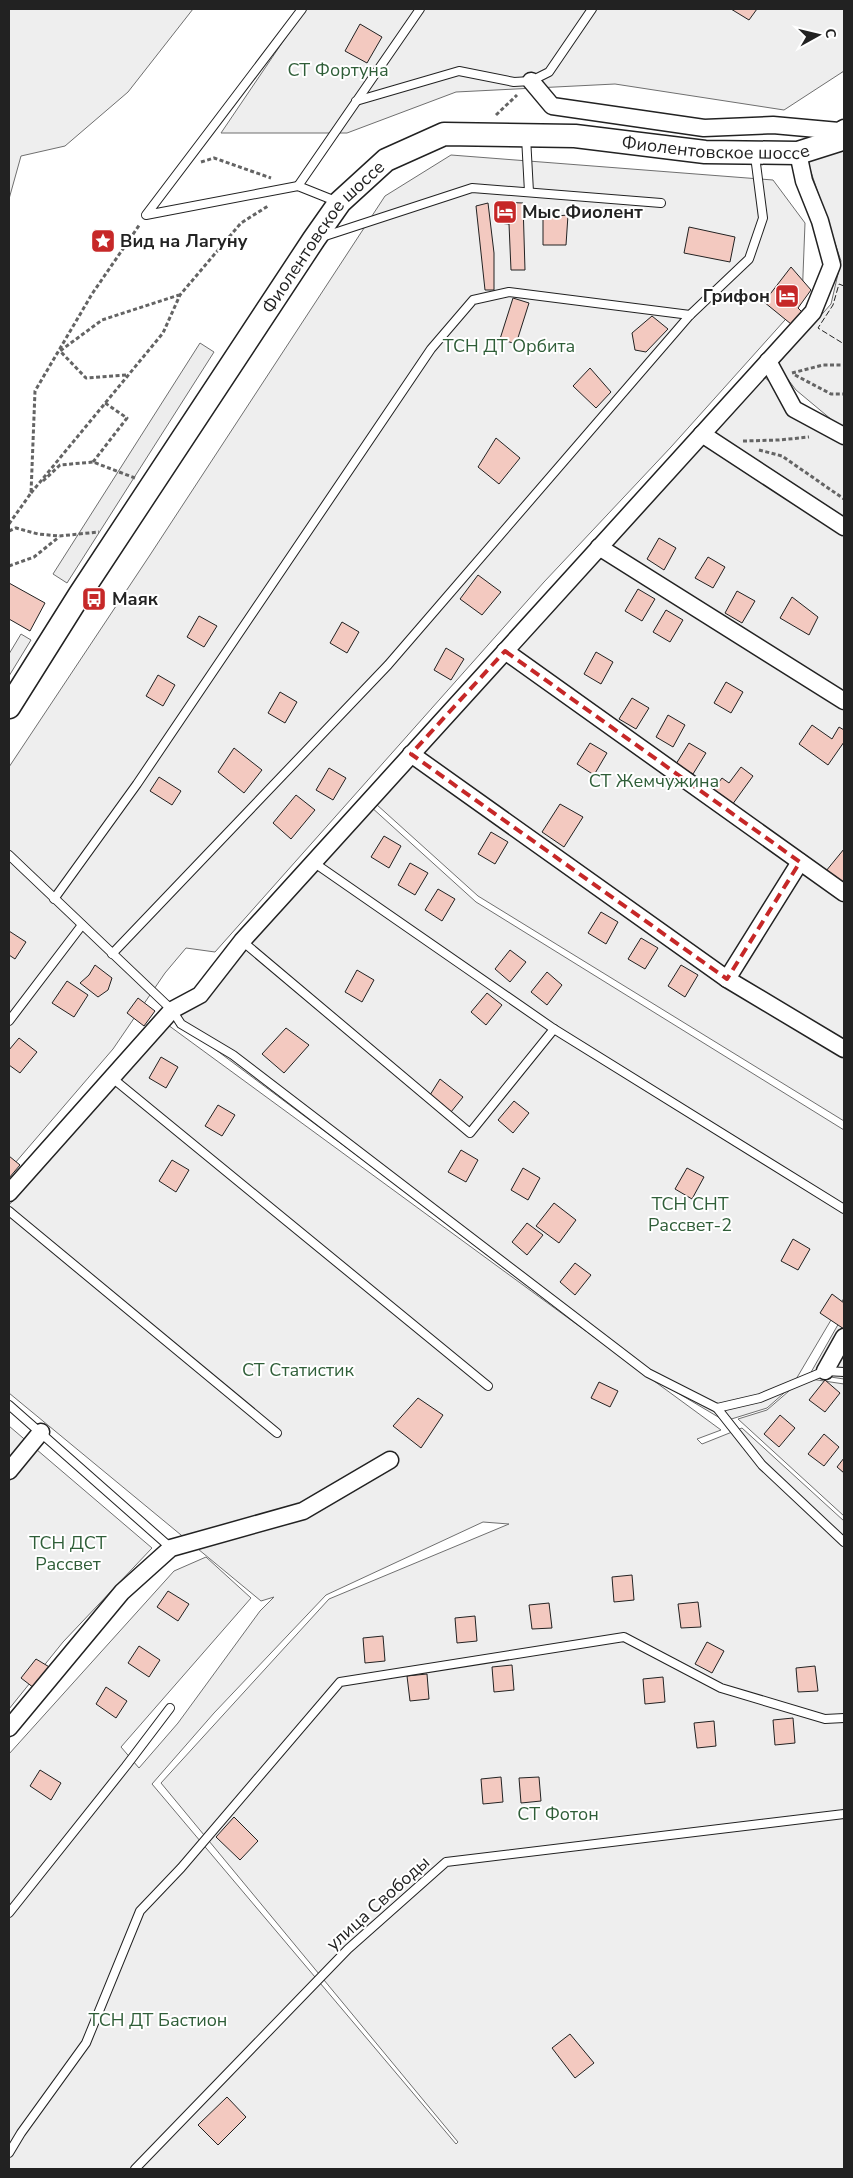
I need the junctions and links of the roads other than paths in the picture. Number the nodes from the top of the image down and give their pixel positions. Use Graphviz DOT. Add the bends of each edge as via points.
graph roads {
  1 [pos="302,9"];
  2 [pos="420,9"];
  3 [pos="592,9"];
  4 [pos="531,81"];
  5 [pos="356,101"];
  6 [pos="844,128"];
  7 [pos="526,136"];
  8 [pos="844,136"];
  9 [pos="798,153"];
  10 [pos="755,156"];
  11 [pos="298,186"];
  12 [pos="529,192"];
  13 [pos="340,202"];
  14 [pos="661,203"];
  15 [pos="314,240"];
  16 [pos="690,315"];
  17 [pos="768,361"];
  18 [pos="838,433"];
  19 [pos="702,434"];
  20 [pos="844,527"];
  21 [pos="599,547"];
  22 [pos="505,651"];
  23 [pos="844,701"];
  24 [pos="9,708"];
  25 [pos="411,754"];
  26 [pos="9,855"];
  27 [pos="313,862"];
  28 [pos="800,862"];
  29 [pos="844,893"];
  30 [pos="54,898"];
  31 [pos="82,925"];
  32 [pos="242,940"];
  33 [pos="112,954"];
  34 [pos="727,979"];
  35 [pos="172,1010"];
  36 [pos="9,1021"];
  37 [pos="554,1029"];
  38 [pos="844,1049"];
  39 [pos="111,1077"];
  40 [pos="9,1193"];
  41 [pos="844,1209"];
  42 [pos="9,1211"];
  43 [pos="844,1337"];
  44 [pos="825,1371"];
  45 [pos="844,1372"];
  46 [pos="488,1386"];
  47 [pos="9,1405"];
  48 [pos="717,1408"];
  49 [pos="40,1432"];
  50 [pos="277,1433"];
  51 [pos="390,1460"];
  52 [pos="9,1471"];
  53 [pos="844,1542"];
  54 [pos="171,1548"];
  55 [pos="170,1708"];
  56 [pos="844,1718"];
  57 [pos="9,1728"];
  58 [pos="844,1814"];
  59 [pos="9,1913"];
  60 [pos="9,2153"];
  61 [pos="135,2169"];
  1 -- 11 [label="lane" via="146,215"];
  2 -- 5 [label="lane"];
  3 -- 4 [label="lane" via="549,72"];
  4 -- 5 [label="lane" via="514,82 459,70"];
  4 -- 6 [label="street" via="552,106 704,128 773,125 839,131"];
  5 -- 11 [label="lane"];
  7 -- 9 [label="main road, Фиолентовское шоссе" via="576,136 705,152"];
  7 -- 12 [label="lane"];
  7 -- 13 [label="main road, Фиолентовское шоссе" via="444,134 386,160"];
  8 -- 9 [label="main road, Фиолентовское шоссе"];
  9 -- 17 [label="street" via="832,265 813,312"];
  10 -- 16 [label="lane" via="763,218 749,259"];
  11 -- 13 [label="lane"];
  12 -- 14 [label="lane"];
  12 -- 15 [label="lane" via="472,188"];
  13 -- 15 [label="main road, Фиолентовское шоссе"];
  15 -- 24 [label="main road, Фиолентовское шоссе"];
  16 -- 30 [label="lane" via="509,292 473,300 431,349 137,784"];
  16 -- 33 [label="lane" via="388,665"];
  17 -- 18 [label="street" via="794,409"];
  17 -- 19 [label="street"];
  19 -- 20 [label="street"];
  19 -- 21 [label="street"];
  21 -- 22 [label="street"];
  21 -- 23 [label="street"];
  22 -- 25 [label="street"];
  22 -- 28 [label="street"];
  25 -- 27 [label="street"];
  25 -- 34 [label="street"];
  26 -- 30 [label="lane"];
  27 -- 32 [label="street"];
  27 -- 37 [label="lane"];
  28 -- 29 [label="street"];
  28 -- 34 [label="street"];
  30 -- 31 [label="lane"];
  31 -- 33 [label="lane"];
  31 -- 36 [label="lane"];
  32 -- 35 [label="street" via="200,994"];
  32 -- 37 [label="lane" via="470,1133"];
  33 -- 35 [label="lane"];
  34 -- 38 [label="street"];
  35 -- 39 [label="street"];
  35 -- 48 [label="lane" via="181,1024 233,1055 648,1373"];
  37 -- 41 [label="lane"];
  39 -- 40 [label="street"];
  39 -- 46 [label="lane"];
  42 -- 50 [label="lane"];
  43 -- 44 [label="street"];
  44 -- 45 [label="lane"];
  44 -- 48 [label="lane" via="760,1398"];
  47 -- 49 [label="lane"];
  48 -- 53 [label="lane" via="762,1465"];
  49 -- 52 [label="street"];
  49 -- 54 [label="lane"];
  51 -- 54 [label="street" via="303,1511"];
  54 -- 57 [label="street" via="122,1592"];
  55 -- 59 [label="lane"];
  56 -- 60 [label="lane" via="825,1719 722,1688 624,1637 340,1682 181,1868 140,1910 86,2044"];
  58 -- 61 [label="lane, улица Свободы" via="446,1862 348,1949"];
}
